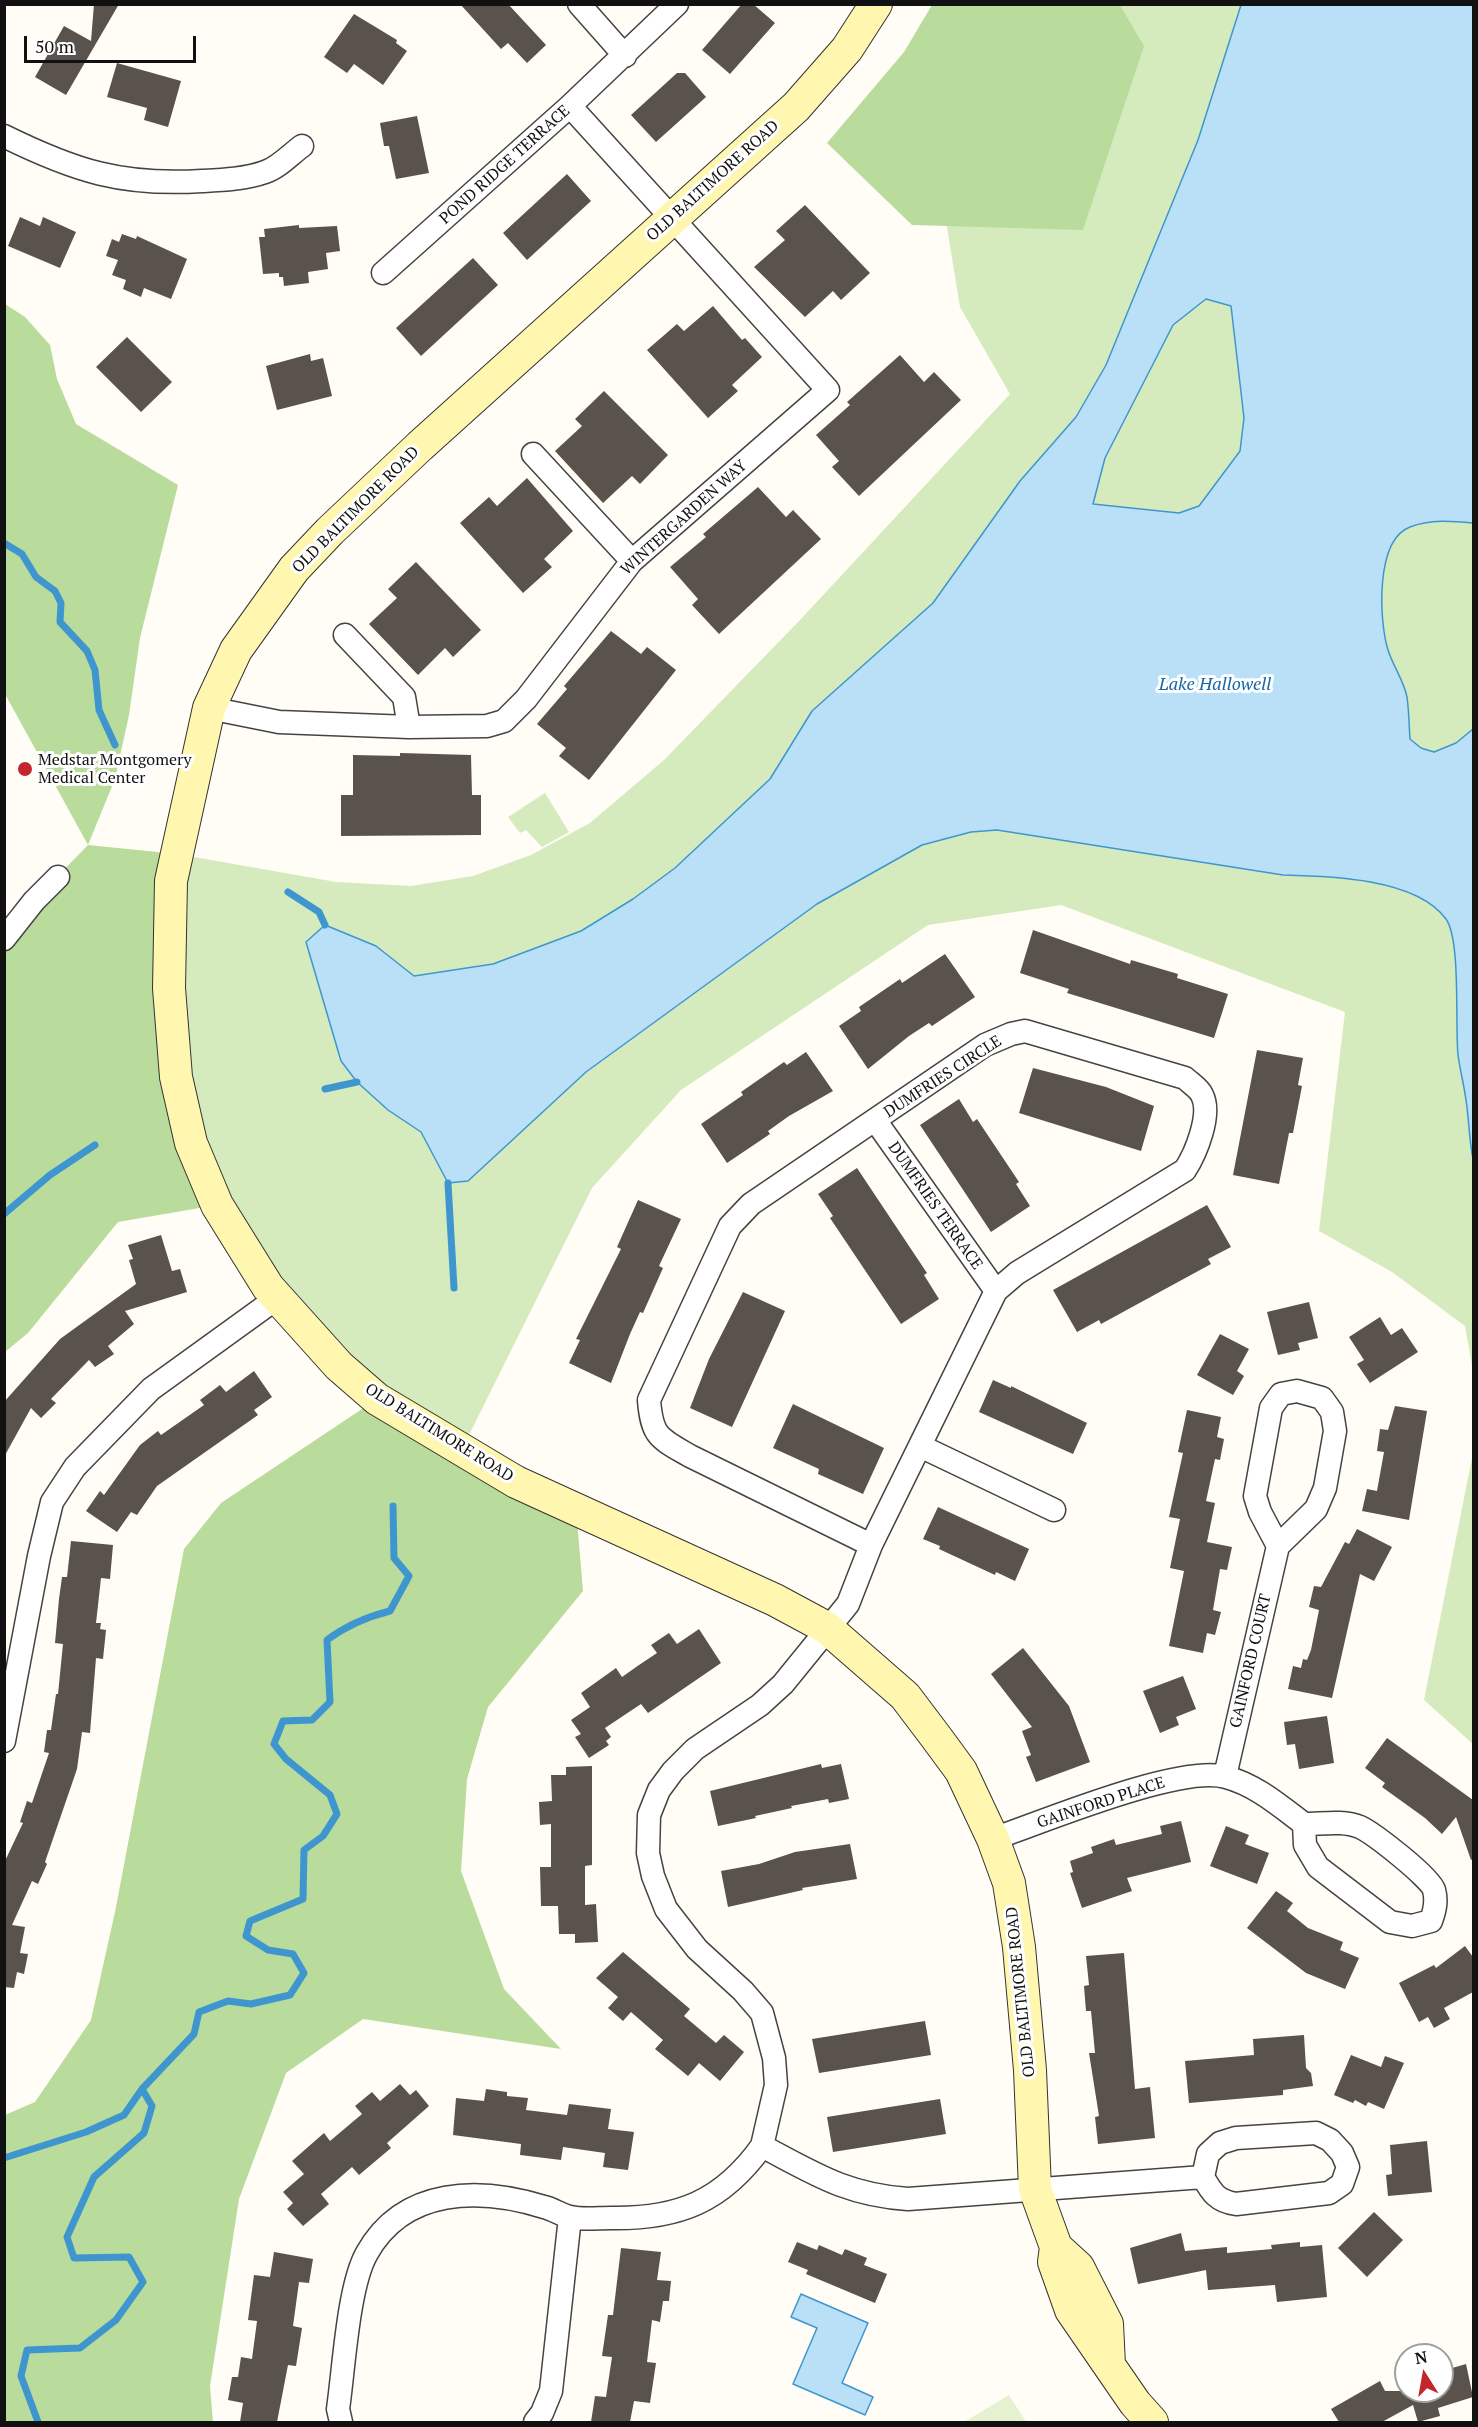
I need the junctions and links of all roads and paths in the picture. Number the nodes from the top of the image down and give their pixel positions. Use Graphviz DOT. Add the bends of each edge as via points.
graph roads {
  1 [pos="579,4"];
  2 [pos="677,4"];
  3 [pos="876,4"];
  4 [pos="625,56"];
  5 [pos="570,106"];
  6 [pos="4,136"];
  7 [pos="302,146"];
  8 [pos="673,217"];
  9 [pos="383,273"];
  10 [pos="533,454"];
  11 [pos="632,561"];
  12 [pos="345,635"];
  13 [pos="209,708"];
  14 [pos="409,727"];
  15 [pos="58,877"];
  16 [pos="4,939"];
  17 [pos="875,1120"];
  18 [pos="996,1291"];
  19 [pos="278,1298"];
  20 [pos="920,1446"];
  21 [pos="1054,1510"];
  22 [pos="871,1545"];
  23 [pos="1278,1546"];
  24 [pos="827,1628"];
  25 [pos="4,1741"];
  26 [pos="1225,1776"];
  27 [pos="1304,1824"];
  28 [pos="993,1839"];
  29 [pos="762,2146"];
  30 [pos="1203,2176"];
  31 [pos="1035,2189"];
  32 [pos="570,2217"];
  33 [pos="341,2422"];
  34 [pos="535,2422"];
  35 [pos="1152,2422"];
  1 -- 4 [label="street"];
  2 -- 4 [label="street, POND RIDGE TERRACE"];
  3 -- 8 [label="street, OLD BALTIMORE ROAD" via="847,49 796,107"];
  4 -- 5 [label="street, POND RIDGE TERRACE"];
  5 -- 8 [label="street"];
  5 -- 9 [label="street, POND RIDGE TERRACE"];
  6 -- 7 [label="street" via="50,159 134,182 227,180 266,172"];
  8 -- 11 [label="street, WINTERGARDEN WAY" via="828,390"];
  8 -- 13 [label="street, OLD BALTIMORE ROAD" via="420,446 294,569 236,650"];
  10 -- 11 [label="street"];
  11 -- 14 [label="street, WINTERGARDEN WAY" via="526,699 504,721 487,726"];
  12 -- 14 [label="street" via="404,697"];
  13 -- 14 [label="street, WINTERGARDEN WAY" via="279,722"];
  13 -- 19 [label="street, OLD BALTIMORE ROAD" via="171,881 170,988 176,1077 191,1143 217,1204"];
  15 -- 16 [label="street"];
  17 -- 18 [label="street, DUMFRIES TERRACE"];
  17 -- 18 [label="street, DUMFRIES CIRCLE" via="986,1046 1025,1031 1185,1078 1202,1094 1206,1108 1197,1153 1185,1170 1017,1273"];
  17 -- 22 [label="street, DUMFRIES CIRCLE" via="751,1204 729,1226 649,1400 651,1425 662,1440"];
  18 -- 20 [label="street, DUMFRIES CIRCLE"];
  19 -- 24 [label="street, OLD BALTIMORE ROAD" via="339,1366 397,1411 516,1482 775,1600"];
  19 -- 25 [label="street" via="151,1389 75,1467 52,1502"];
  20 -- 21 [label="street"];
  20 -- 22 [label="street, DUMFRIES CIRCLE"];
  22 -- 24 [label="street, DUMFRIES CIRCLE" via="848,1604"];
  23 -- 23 [label="street" via="1316,1509 1325,1488 1335,1431 1332,1412 1322,1398 1297,1391 1281,1395 1270,1408 1255,1496"];
  23 -- 26 [label="street, GAINFORD COURT"];
  24 -- 28 [label="street, OLD BALTIMORE ROAD" via="905,1696 961,1771"];
  24 -- 29 [label="street, DUMFRIES CIRCLE" via="783,1684 760,1705 695,1749 659,1790 649,1815 648,1853 657,1890 677,1927 762,2013 774,2058 776,2085"];
  26 -- 27 [label="street, GAINFORD PLACE" via="1263,1793"];
  26 -- 28 [label="street, GAINFORD PLACE" via="1189,1777 1142,1787"];
  27 -- 27 [label="street" via="1305,1845 1327,1874 1390,1922 1412,1926 1431,1921 1436,1907 1434,1888 1415,1867 1360,1828 1341,1823"];
  28 -- 31 [label="street, OLD BALTIMORE ROAD" via="1008,1883 1019,1947"];
  29 -- 31 [label="street" via="843,2187 879,2197 908,2199"];
  29 -- 32 [label="street" via="733,2182 698,2204 672,2214 642,2218"];
  30 -- 30 [label="street" via="1212,2194 1222,2202 1236,2204 1329,2193 1342,2184 1348,2167 1330,2139 1316,2133 1236,2138 1220,2143 1208,2154"];
  30 -- 31 [label="street"];
  31 -- 35 [label="street, OLD BALTIMORE ROAD" via="1056,2247 1078,2267 1107,2324 1109,2366"];
  32 -- 33 [label="street" via="517,2200 456,2195 404,2212 383,2228 366,2254 355,2289 338,2409"];
  32 -- 34 [label="street" via="551,2391"];
}
